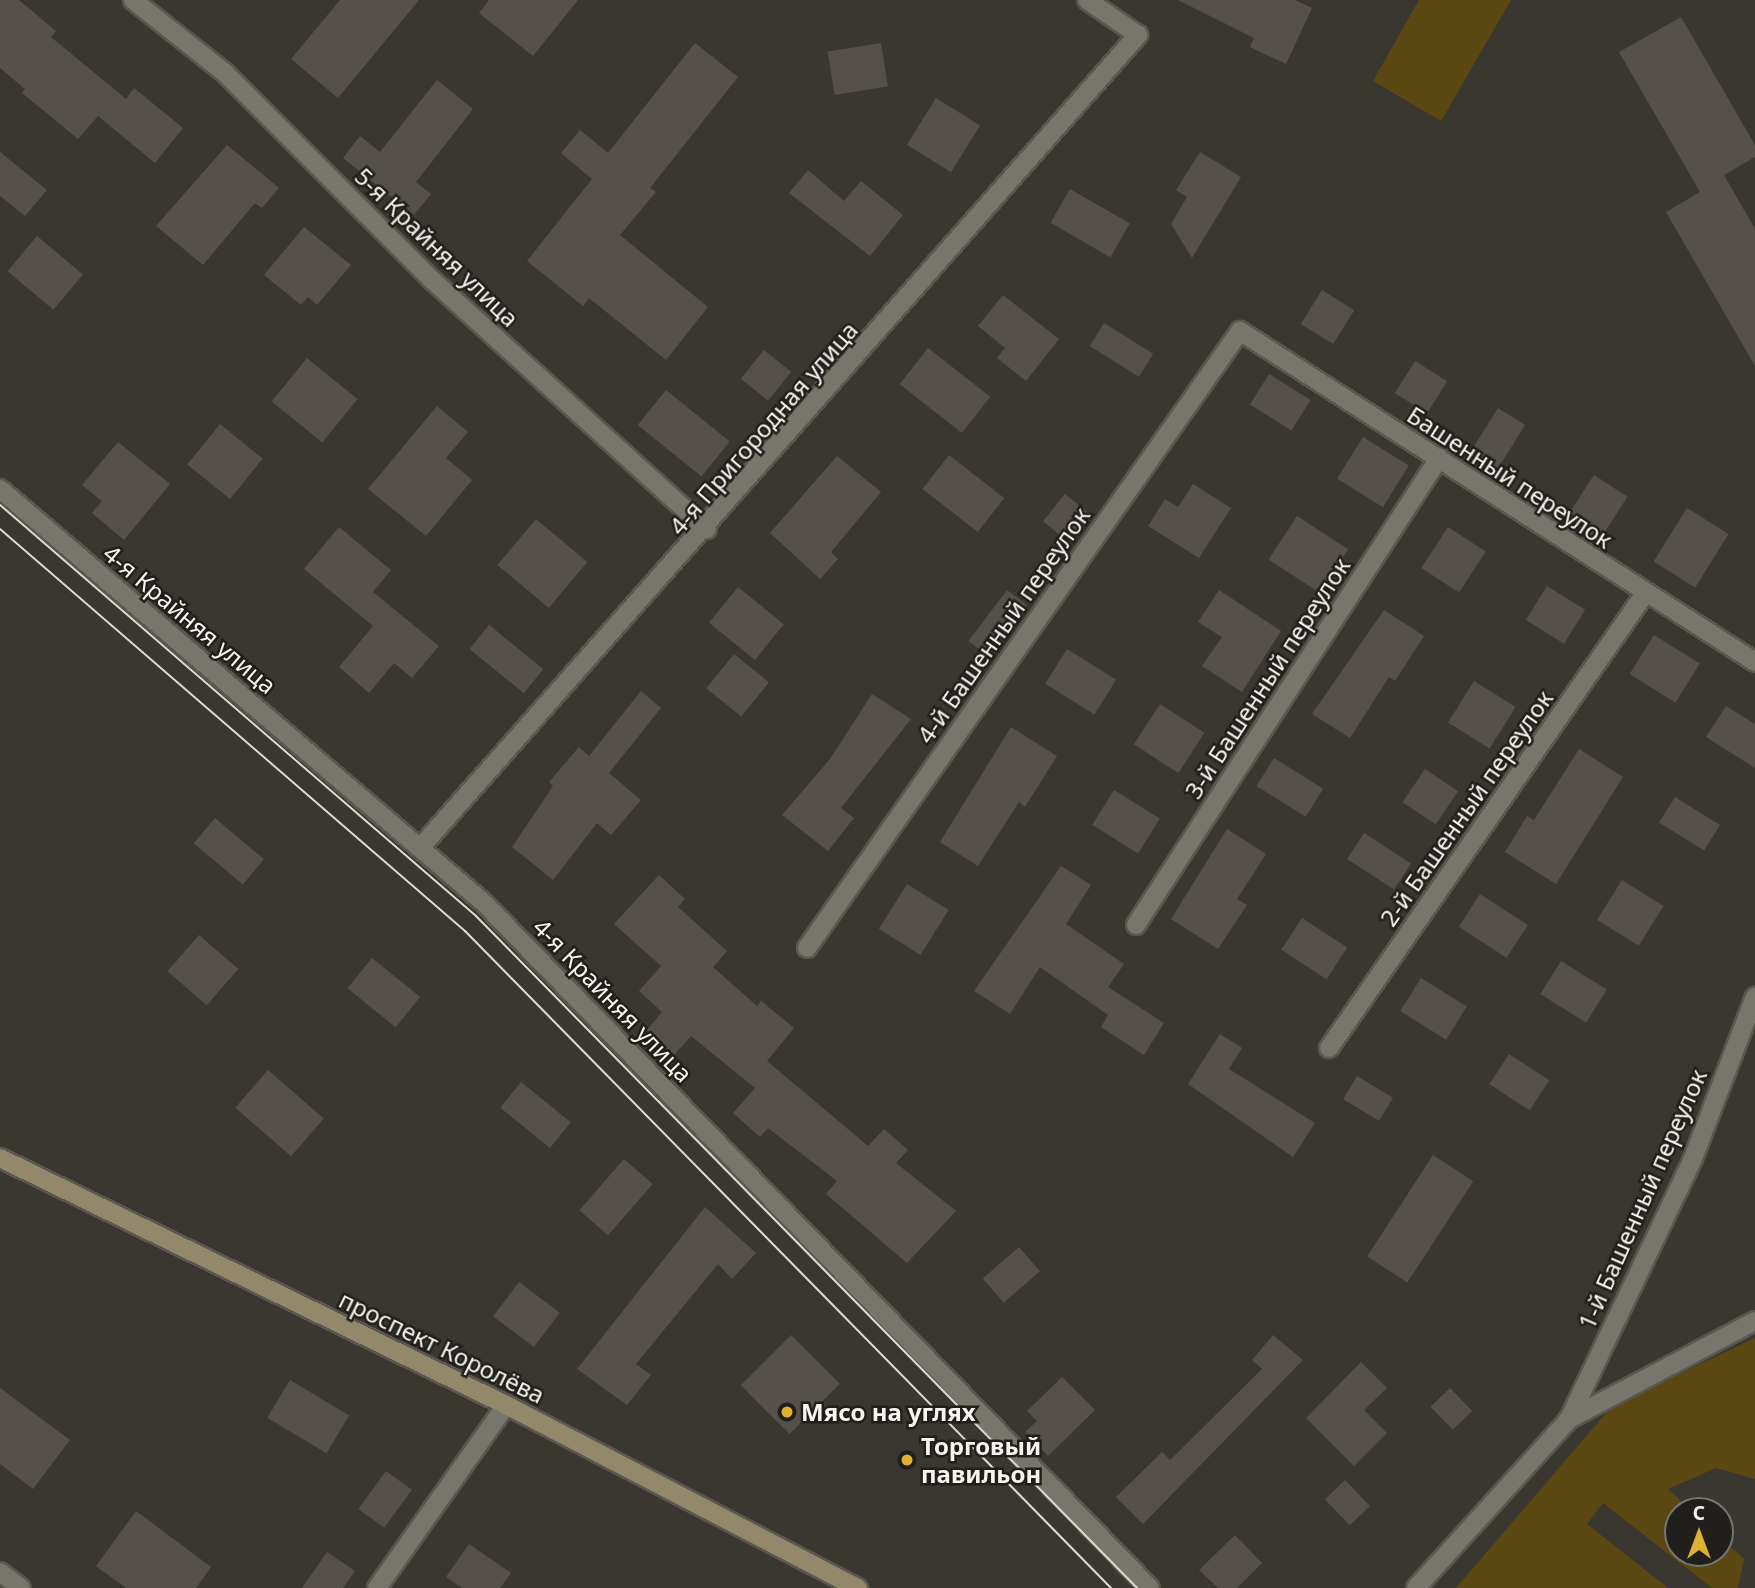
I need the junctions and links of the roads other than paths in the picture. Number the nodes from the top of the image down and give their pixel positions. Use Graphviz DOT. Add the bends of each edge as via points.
graph roads {
  1 [pos="133,0"];
  2 [pos="1087,0"];
  3 [pos="1240,331"];
  4 [pos="1439,458"];
  5 [pos="0,489"];
  6 [pos="707,529"];
  7 [pos="1644,595"];
  8 [pos="1755,662"];
  9 [pos="420,848"];
  10 [pos="1136,925"];
  11 [pos="807,948"];
  12 [pos="1755,997"];
  13 [pos="1329,1048"];
  14 [pos="0,1158"];
  15 [pos="1755,1321"];
  16 [pos="506,1405"];
  17 [pos="1569,1419"];
  18 [pos="0,1572"];
  19 [pos="21,1588"];
  20 [pos="377,1588"];
  21 [pos="858,1588"];
  22 [pos="1150,1588"];
  23 [pos="1416,1588"];
  1 -- 6 [label="street, 5-я Крайняя улица" via="224,72 432,280"];
  2 -- 6 [label="street, 4-я Пригородная улица" via="1139,36"];
  3 -- 4 [label="street, Башенный переулок"];
  3 -- 11 [label="street, 4-й Башенный переулок"];
  4 -- 7 [label="street, Башенный переулок"];
  4 -- 10 [label="street, 3-й Башенный переулок"];
  5 -- 9 [label="street, 4-я Крайняя улица"];
  6 -- 9 [label="street, 4-я Пригородная улица"];
  7 -- 8 [label="street, Башенный переулок"];
  7 -- 13 [label="street, 2-й Башенный переулок"];
  9 -- 22 [label="street, 4-я Крайняя улица" via="484,902"];
  12 -- 17 [label="street, 1-й Башенный переулок" via="1692,1161"];
  14 -- 16 [label="main road, проспект Королёва"];
  15 -- 17 [label="street"];
  16 -- 20 [label="street"];
  16 -- 21 [label="main road, проспект Королёва"];
  17 -- 23 [label="street"];
  18 -- 19 [label="street"];
}
